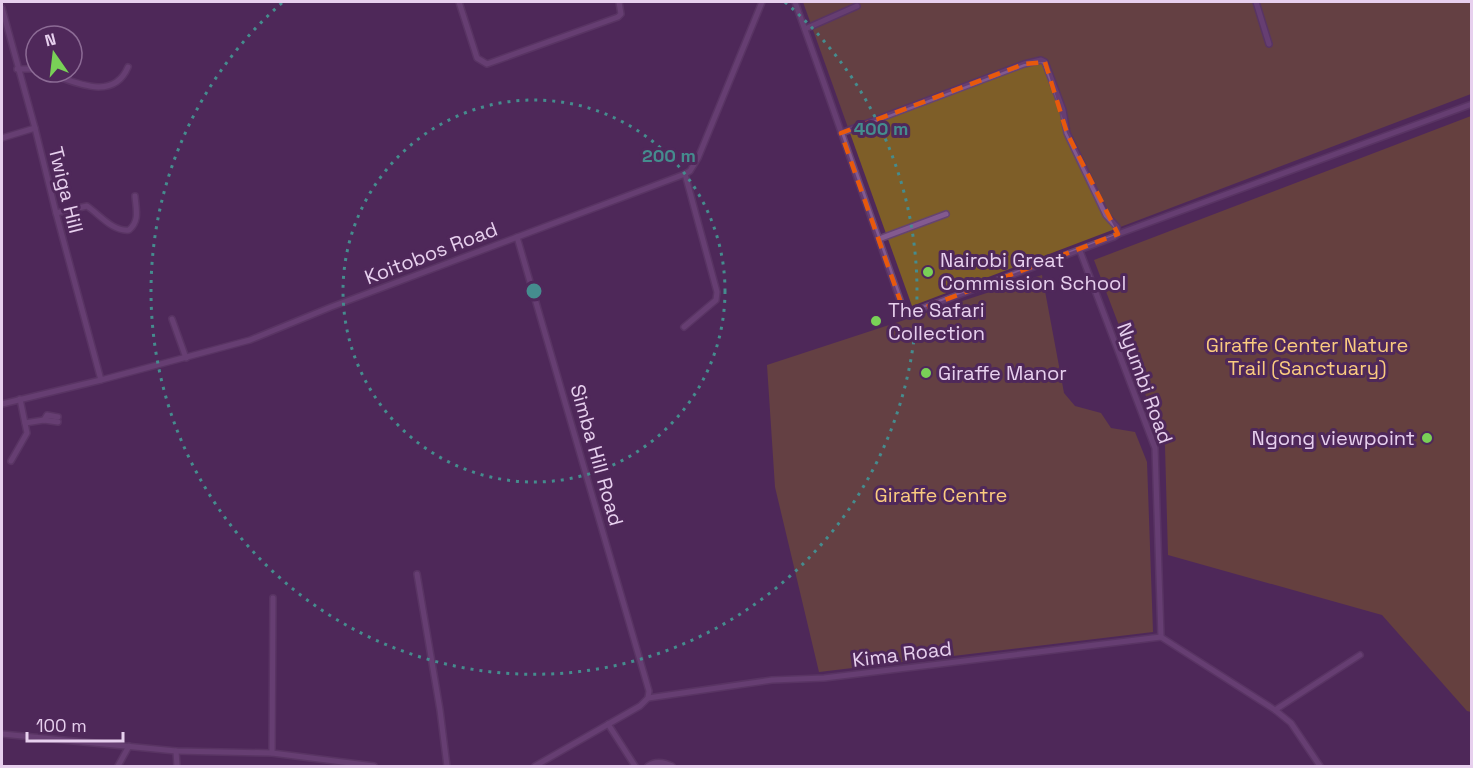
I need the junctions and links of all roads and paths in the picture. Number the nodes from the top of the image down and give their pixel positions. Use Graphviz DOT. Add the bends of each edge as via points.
graph roads {
  1 [pos="459,2"];
  2 [pos="619,2"];
  3 [pos="762,2"];
  4 [pos="795,2"];
  5 [pos="1256,2"];
  6 [pos="857,6"];
  7 [pos="2,8"];
  8 [pos="805,29"];
  9 [pos="1269,44"];
  10 [pos="128,67"];
  11 [pos="17,69"];
  12 [pos="24,69"];
  13 [pos="83,84"];
  14 [pos="1472,104"];
  15 [pos="35,128"];
  16 [pos="841,133"];
  17 [pos="2,138"];
  18 [pos="685,174"];
  19 [pos="135,196"];
  20 [pos="56,213"];
  21 [pos="946,214"];
  22 [pos="1118,234"];
  23 [pos="517,237"];
  24 [pos="879,239"];
  25 [pos="1080,251"];
  26 [pos="172,319"];
  27 [pos="684,327"];
  28 [pos="186,358"];
  29 [pos="101,380"];
  30 [pos="20,399"];
  31 [pos="2,404"];
  32 [pos="58,419"];
  33 [pos="25,423"];
  34 [pos="20,460"];
  35 [pos="417,574"];
  36 [pos="273,598"];
  37 [pos="1161,637"];
  38 [pos="1360,655"];
  39 [pos="648,698"];
  40 [pos="1275,710"];
  41 [pos="608,724"];
  42 [pos="2,734"];
  43 [pos="129,746"];
  44 [pos="176,751"];
  45 [pos="272,753"];
  46 [pos="118,766"];
  47 [pos="177,766"];
  48 [pos="375,766"];
  49 [pos="447,766"];
  50 [pos="535,766"];
  51 [pos="635,766"];
  52 [pos="648,766"];
  53 [pos="672,766"];
  54 [pos="1320,766"];
  1 -- 2 [label="street" via="477,58 487,64 618,17"];
  3 -- 18 [label="street" via="699,158"];
  4 -- 8 [label="street"];
  5 -- 9 [label="street"];
  6 -- 8 [label="street"];
  7 -- 11 [label="street, Twiga Hill"];
  8 -- 16 [label="street"];
  10 -- 13 [label="street" via="114,85 103,88"];
  11 -- 12 [label="street"];
  11 -- 15 [label="street, Twiga Hill"];
  14 -- 22 [label="street"];
  15 -- 17 [label="street"];
  15 -- 20 [label="street, Twiga Hill"];
  16 -- 22 [label="street" via="1041,60 1063,110 1067,133"];
  16 -- 24 [label="street"];
  18 -- 23 [label="street, Koitobos Road"];
  18 -- 27 [label="street" via="717,292 716,300"];
  19 -- 20 [label="street" via="137,217 129,230 105,222 87,206"];
  20 -- 29 [label="street, Twiga Hill"];
  21 -- 24 [label="street"];
  22 -- 25 [label="street"];
  23 -- 28 [label="street, Koitobos Road" via="250,340"];
  23 -- 39 [label="street, Simba Hill Road" via="647,681"];
  24 -- 25 [label="street" via="901,303 913,312"];
  25 -- 37 [label="street, Nyumbi Road" via="1155,448"];
  26 -- 28 [label="street"];
  28 -- 29 [label="street, Koitobos Road"];
  29 -- 30 [label="street, Koitobos Road"];
  30 -- 31 [label="street, Koitobos Road"];
  30 -- 33 [label="street"];
  32 -- 33 [label="street" via="47,415 44,420"];
  33 -- 34 [label="street" via="26,436 12,458"];
  35 -- 49 [label="street"];
  36 -- 45 [label="street"];
  37 -- 39 [label="street, Kima Road" via="824,678 772,680"];
  37 -- 40 [label="street"];
  38 -- 40 [label="street"];
  39 -- 41 [label="street"];
  40 -- 54 [label="street" via="1291,723"];
  41 -- 50 [label="street"];
  41 -- 51 [label="street"];
  42 -- 43 [label="street"];
  43 -- 44 [label="street"];
  43 -- 46 [label="street"];
  44 -- 45 [label="street"];
  44 -- 47 [label="street"];
  45 -- 48 [label="street"];
  52 -- 53 [label="street"];
}
